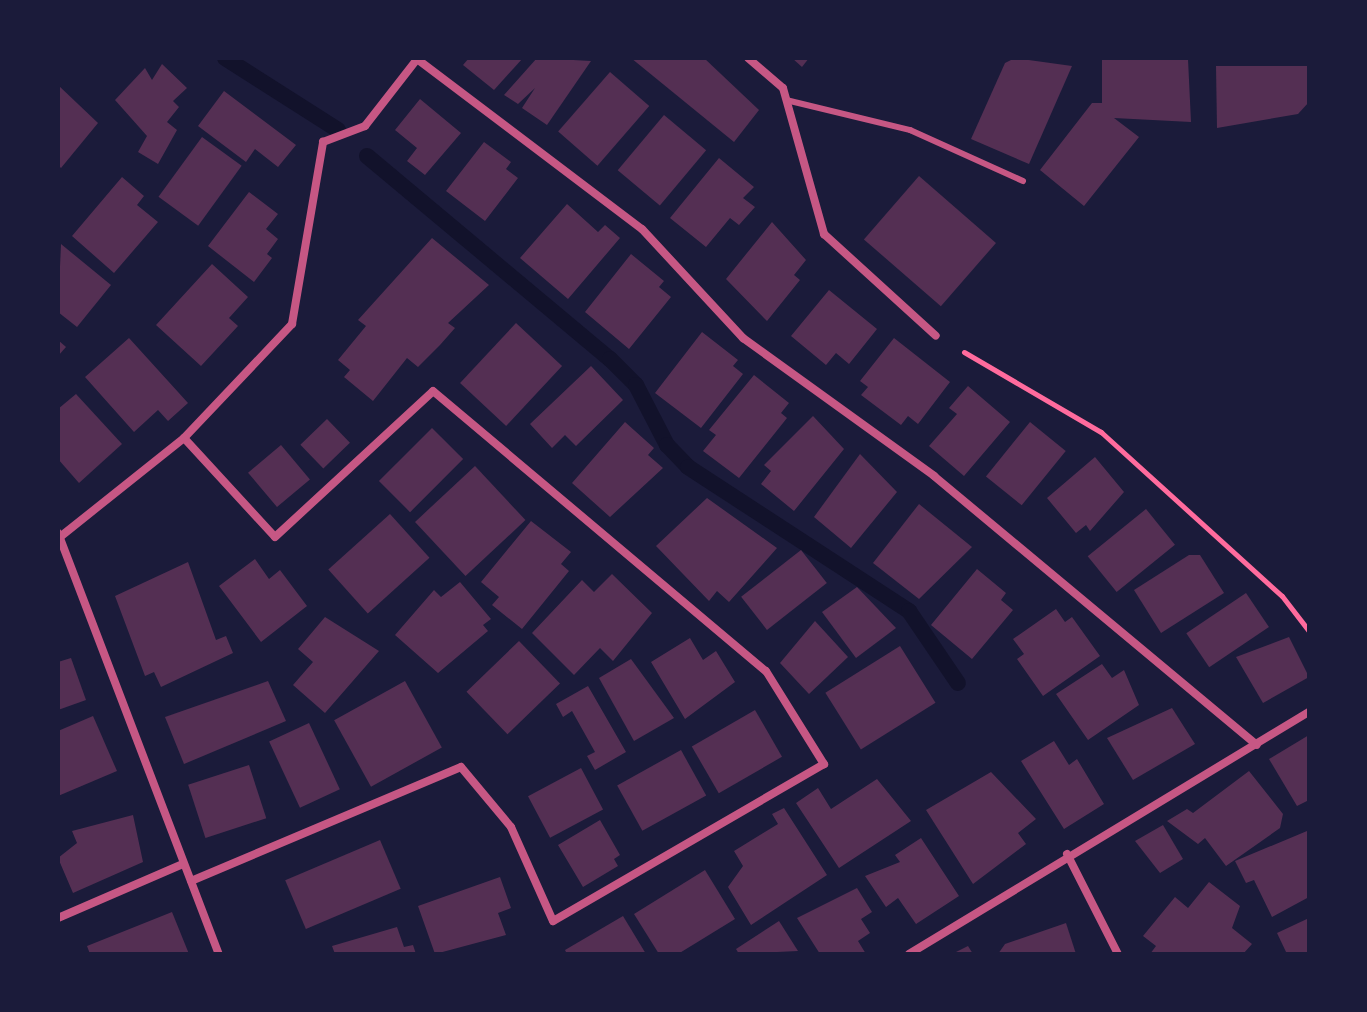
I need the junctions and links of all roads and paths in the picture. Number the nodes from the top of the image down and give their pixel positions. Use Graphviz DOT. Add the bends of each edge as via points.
graph roads {
  1 [pos="748,58"];
  2 [pos="418,59"];
  3 [pos="786,100"];
  4 [pos="1023,181"];
  5 [pos="936,336"];
  6 [pos="184,438"];
  7 [pos="59,534"];
  8 [pos="1309,631"];
  9 [pos="1309,712"];
  10 [pos="1257,745"];
  11 [pos="1067,854"];
  12 [pos="183,864"];
  13 [pos="191,881"];
  14 [pos="58,918"];
  15 [pos="219,954"];
  16 [pos="909,954"];
  17 [pos="1118,954"];
  1 -- 3 [label="street" via="783,88"];
  2 -- 6 [label="street" via="365,126 323,142 292,324"];
  2 -- 10 [label="street" via="642,229 743,338 934,476"];
  3 -- 4 [label="lane" via="910,130"];
  3 -- 5 [label="street" via="824,234"];
  5 -- 8 [label="path" via="1101,432 1282,596"];
  6 -- 7 [label="street"];
  6 -- 13 [label="street" via="275,537 433,391 766,671 824,764 553,921 511,827 461,767"];
  7 -- 12 [label="street"];
  9 -- 10 [label="street"];
  10 -- 11 [label="street"];
  11 -- 16 [label="street"];
  11 -- 17 [label="street"];
  12 -- 13 [label="street"];
  12 -- 14 [label="street"];
  13 -- 15 [label="street"];
}
